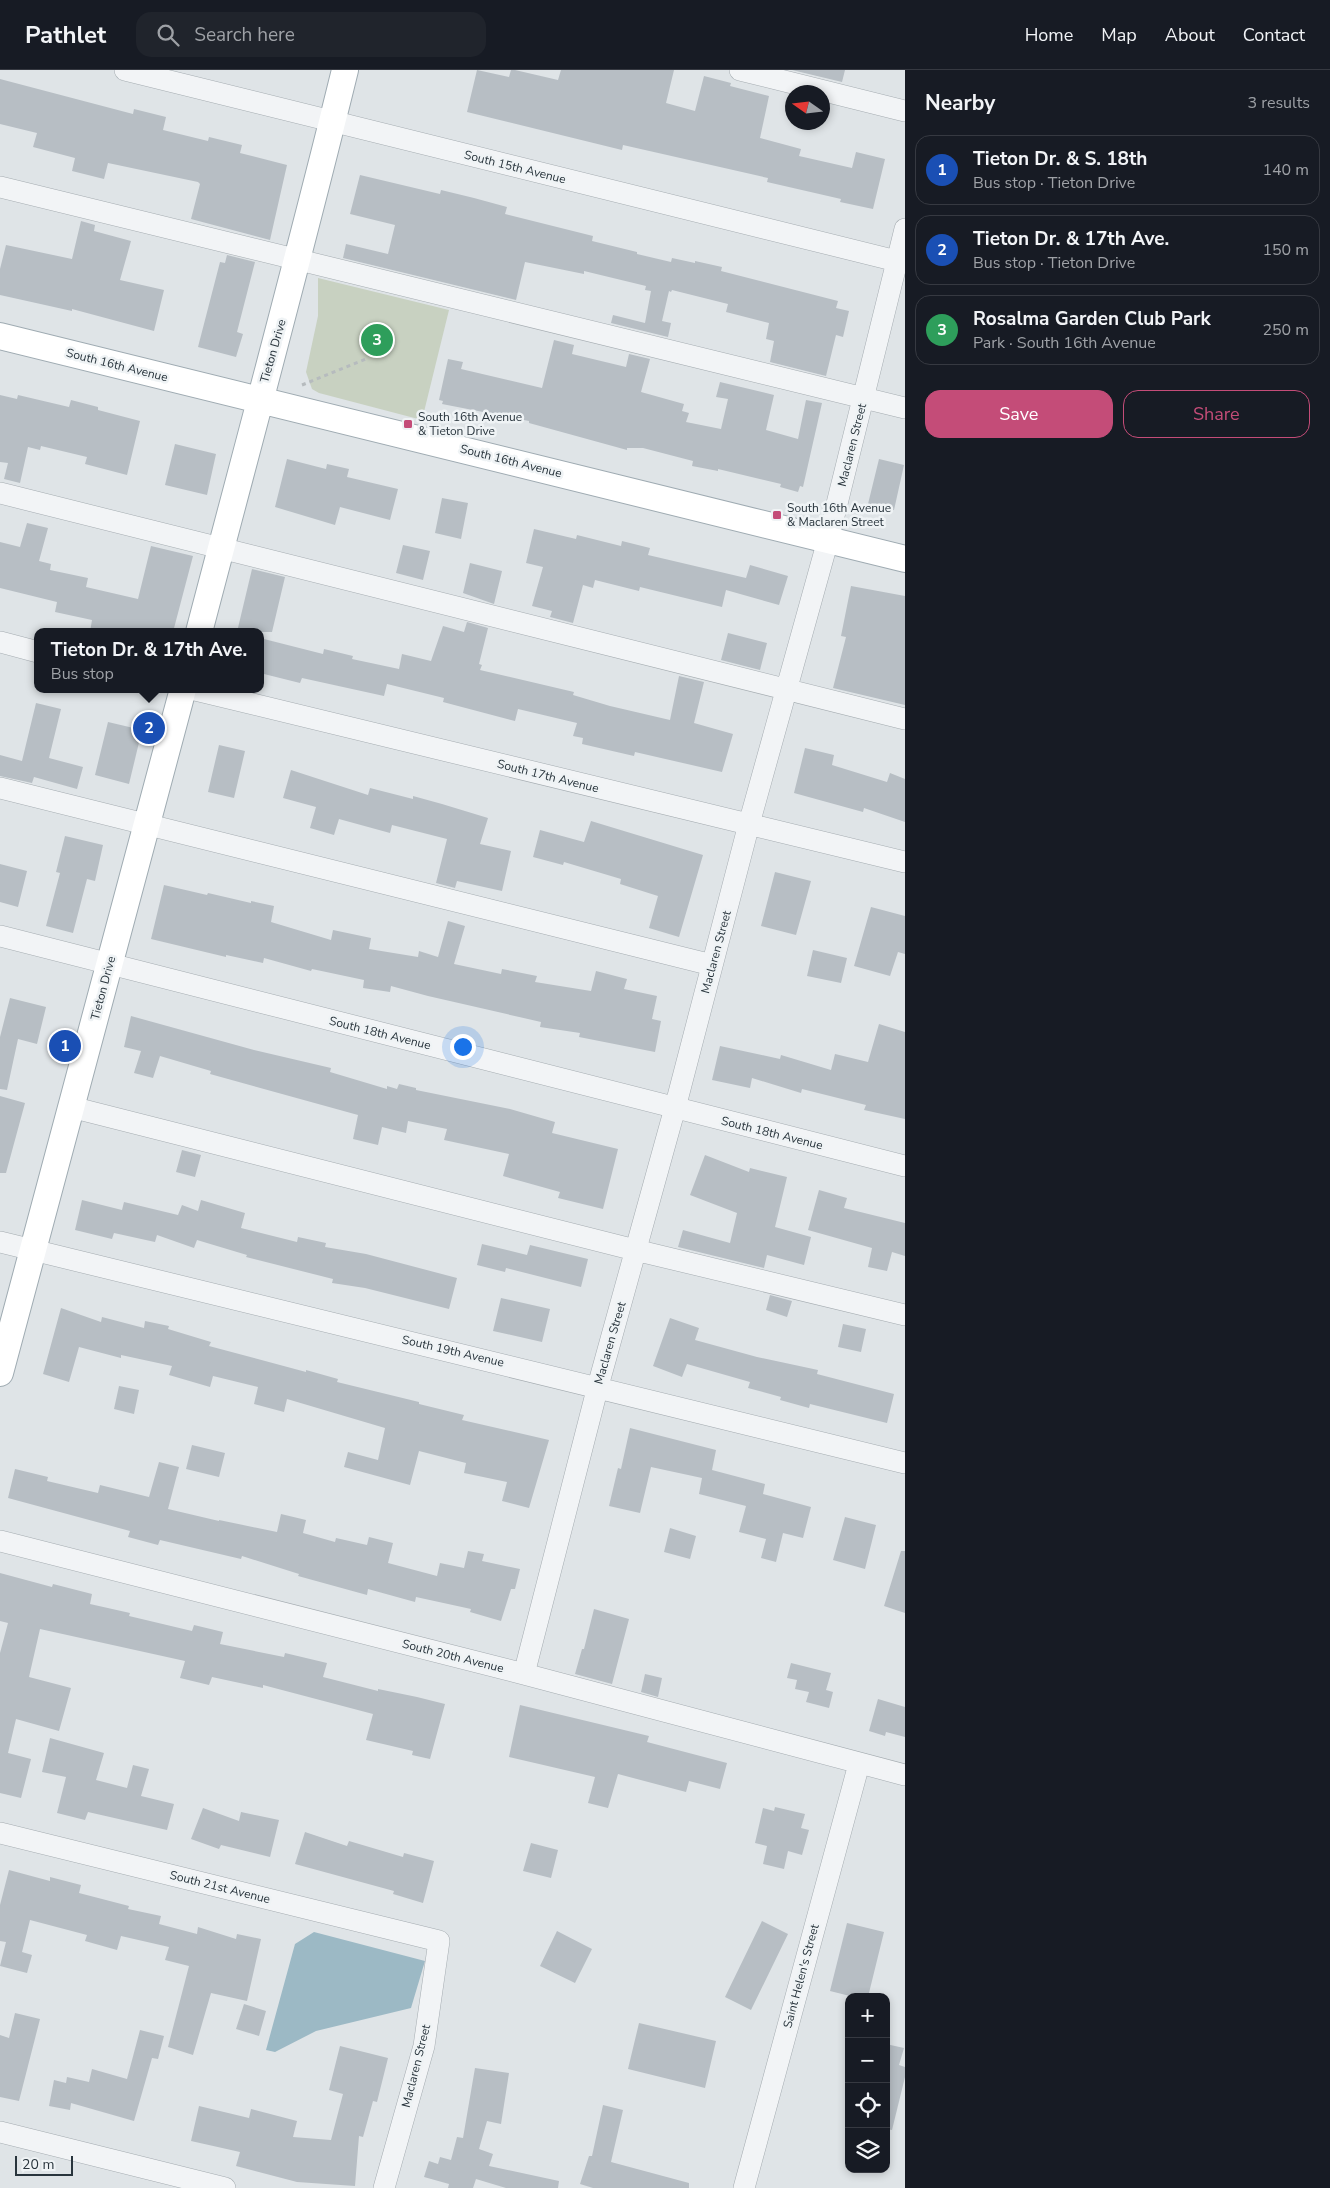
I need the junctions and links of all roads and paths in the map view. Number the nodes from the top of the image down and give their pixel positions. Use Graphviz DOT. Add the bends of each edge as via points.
graph roads {
  1 [pos="125,70"];
  2 [pos="345,70"];
  3 [pos="740,70"];
  4 [pos="905,110"];
  5 [pos="332,122"];
  6 [pos="0,187"];
  7 [pos="905,229"];
  8 [pos="298,259"];
  9 [pos="901,262"];
  10 [pos="0,336"];
  11 [pos="366,359"];
  12 [pos="302,385"];
  13 [pos="863,397"];
  14 [pos="259,400"];
  15 [pos="905,408"];
  16 [pos="0,493"];
  17 [pos="828,540"];
  18 [pos="221,548"];
  19 [pos="905,559"];
  20 [pos="200,628"];
  21 [pos="0,642"];
  22 [pos="34,651"];
  23 [pos="786,690"];
  24 [pos="182,693"];
  25 [pos="208,693"];
  26 [pos="905,719"];
  27 [pos="0,788"];
  28 [pos="749,824"];
  29 [pos="147,825"];
  30 [pos="905,862"];
  31 [pos="0,936"];
  32 [pos="110,964"];
  33 [pos="712,965"];
  34 [pos="71,1107"];
  35 [pos="675,1108"];
  36 [pos="905,1166"];
  37 [pos="0,1242"];
  38 [pos="32,1250"];
  39 [pos="636,1250"];
  40 [pos="905,1315"];
  41 [pos="0,1373"];
  42 [pos="598,1386"];
  43 [pos="905,1462"];
  44 [pos="0,1541"];
  45 [pos="524,1674"];
  46 [pos="859,1764"];
  47 [pos="905,1775"];
  48 [pos="0,1833"];
  49 [pos="439,1941"];
  50 [pos="0,2132"];
  51 [pos="225,2188"];
  52 [pos="384,2188"];
  53 [pos="744,2188"];
  1 -- 5 [label="street, South 15th Avenue"];
  2 -- 5 [label="main road, Tieton Drive"];
  3 -- 4 [label="street"];
  5 -- 8 [label="main road, Tieton Drive"];
  5 -- 9 [label="street, South 15th Avenue"];
  6 -- 8 [label="street"];
  7 -- 9 [label="street, Maclaren Street"];
  8 -- 13 [label="street"];
  8 -- 14 [label="main road, Tieton Drive"];
  9 -- 13 [label="street, Maclaren Street"];
  10 -- 14 [label="main road, South 16th Avenue"];
  11 -- 12 [label="path"];
  13 -- 15 [label="street"];
  13 -- 17 [label="street, Maclaren Street"];
  14 -- 17 [label="main road, South 16th Avenue"];
  14 -- 18 [label="main road, Tieton Drive"];
  16 -- 18 [label="street"];
  17 -- 19 [label="main road, South 16th Avenue"];
  17 -- 23 [label="street, Maclaren Street"];
  18 -- 20 [label="main road, Tieton Drive"];
  18 -- 23 [label="street"];
  21 -- 22 [label="street"];
  23 -- 26 [label="street"];
  23 -- 28 [label="street, Maclaren Street"];
  24 -- 29 [label="main road, Tieton Drive"];
  25 -- 28 [label="street, South 17th Avenue"];
  27 -- 29 [label="street"];
  28 -- 30 [label="street, South 17th Avenue"];
  28 -- 33 [label="street, Maclaren Street"];
  29 -- 32 [label="main road, Tieton Drive"];
  29 -- 33 [label="street"];
  31 -- 32 [label="street, South 18th Avenue"];
  32 -- 34 [label="main road, Tieton Drive"];
  32 -- 35 [label="street, South 18th Avenue"];
  33 -- 35 [label="street, Maclaren Street"];
  34 -- 38 [label="main road, Tieton Drive"];
  34 -- 39 [label="street"];
  35 -- 36 [label="street, South 18th Avenue"];
  35 -- 39 [label="street, Maclaren Street"];
  37 -- 38 [label="street, South 19th Avenue"];
  38 -- 41 [label="main road, Tieton Drive"];
  38 -- 42 [label="street, South 19th Avenue"];
  39 -- 40 [label="street"];
  39 -- 42 [label="street, Maclaren Street"];
  42 -- 43 [label="street, South 19th Avenue"];
  42 -- 45 [label="street, Maclaren Street"];
  44 -- 45 [label="street, South 20th Avenue"];
  45 -- 46 [label="street, South 20th Avenue"];
  46 -- 47 [label="street, South 20th Avenue"];
  46 -- 53 [label="street, Saint Helen's Street"];
  48 -- 49 [label="street, South 21st Avenue"];
  49 -- 52 [label="street, Maclaren Street" via="424,2046"];
  50 -- 51 [label="street"];
}
